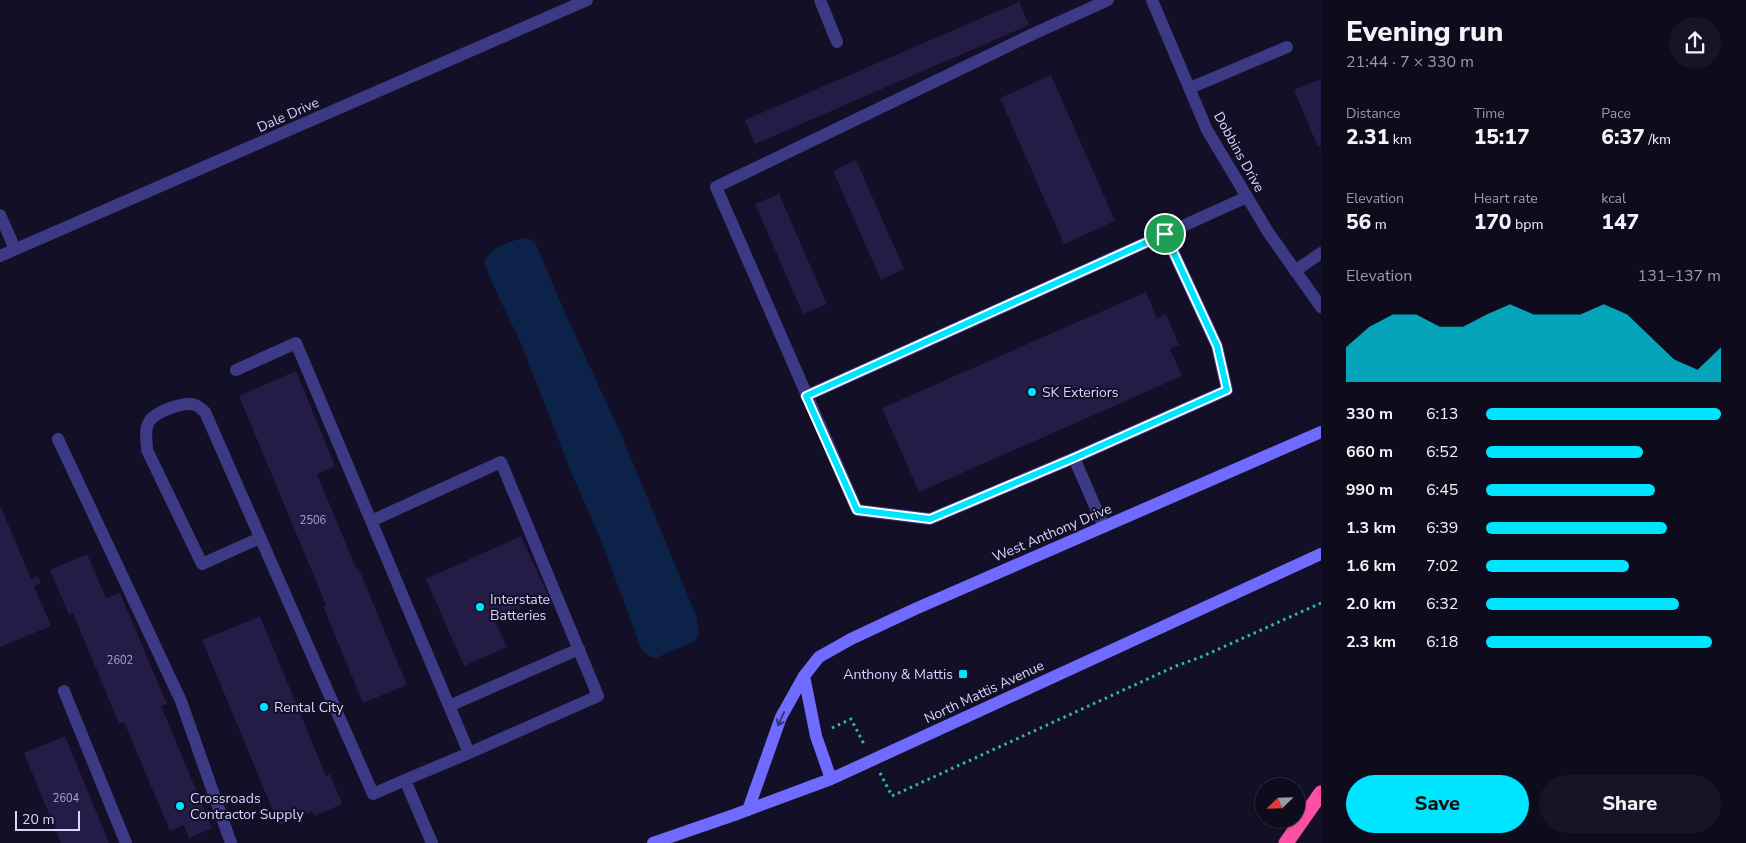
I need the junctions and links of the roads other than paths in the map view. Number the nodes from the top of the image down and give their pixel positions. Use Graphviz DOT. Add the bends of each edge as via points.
graph roads {
  1 [pos="587,0"];
  2 [pos="820,0"];
  3 [pos="1108,0"];
  4 [pos="1152,0"];
  5 [pos="837,42"];
  6 [pos="1288,47"];
  7 [pos="1190,88"];
  8 [pos="1247,197"];
  9 [pos="0,215"];
  10 [pos="1165,234"];
  11 [pos="15,249"];
  12 [pos="1321,253"];
  13 [pos="0,256"];
  14 [pos="1295,271"];
  15 [pos="1321,307"];
  16 [pos="236,370"];
  17 [pos="806,396"];
  18 [pos="1321,432"];
  19 [pos="58,438"];
  20 [pos="1074,458"];
  21 [pos="370,521"];
  22 [pos="1104,527"];
  23 [pos="260,538"];
  24 [pos="1321,554"];
  25 [pos="579,649"];
  26 [pos="804,676"];
  27 [pos="64,691"];
  28 [pos="449,706"];
  29 [pos="469,753"];
  30 [pos="831,778"];
  31 [pos="405,780"];
  32 [pos="1321,793"];
  33 [pos="748,810"];
  34 [pos="126,843"];
  35 [pos="231,843"];
  36 [pos="432,843"];
  37 [pos="653,843"];
  38 [pos="1286,843"];
  1 -- 11 [label="street, Dale Drive"];
  2 -- 5 [label="street"];
  3 -- 17 [label="street" via="716,187"];
  4 -- 7 [label="street, Dobbins Drive"];
  6 -- 7 [label="street"];
  7 -- 8 [label="street, Dobbins Drive" via="1207,130"];
  8 -- 10 [label="street"];
  8 -- 14 [label="street, Dobbins Drive"];
  9 -- 11 [label="street"];
  10 -- 17 [label="street"];
  10 -- 20 [label="street" via="1217,346 1227,390"];
  11 -- 13 [label="street, Dale Drive"];
  12 -- 14 [label="street"];
  14 -- 15 [label="street, Dobbins Drive"];
  16 -- 21 [label="street" via="296,343"];
  17 -- 20 [label="street" via="857,510 930,519"];
  18 -- 22 [label="street, West Anthony Drive"];
  19 -- 35 [label="street" via="181,701"];
  20 -- 22 [label="street"];
  21 -- 25 [label="street" via="501,462"];
  21 -- 28 [label="street"];
  22 -- 26 [label="street, West Anthony Drive" via="851,639 819,657"];
  23 -- 23 [label="street" via="206,412 194,405 181,404 149,420 147,450 202,564"];
  23 -- 31 [label="street" via="373,794"];
  24 -- 30 [label="street, North Mattis Avenue"];
  25 -- 28 [label="street"];
  25 -- 29 [label="street" via="598,696"];
  26 -- 30 [label="street" via="816,736"];
  26 -- 33 [label="street, West Anthony Drive, one-way" via="781,717"];
  27 -- 34 [label="street"];
  28 -- 29 [label="street"];
  29 -- 31 [label="street"];
  30 -- 33 [label="street, North Mattis Avenue"];
  31 -- 36 [label="street"];
  32 -- 38 [label="highway"];
  33 -- 37 [label="street, North Mattis Avenue"];
}
